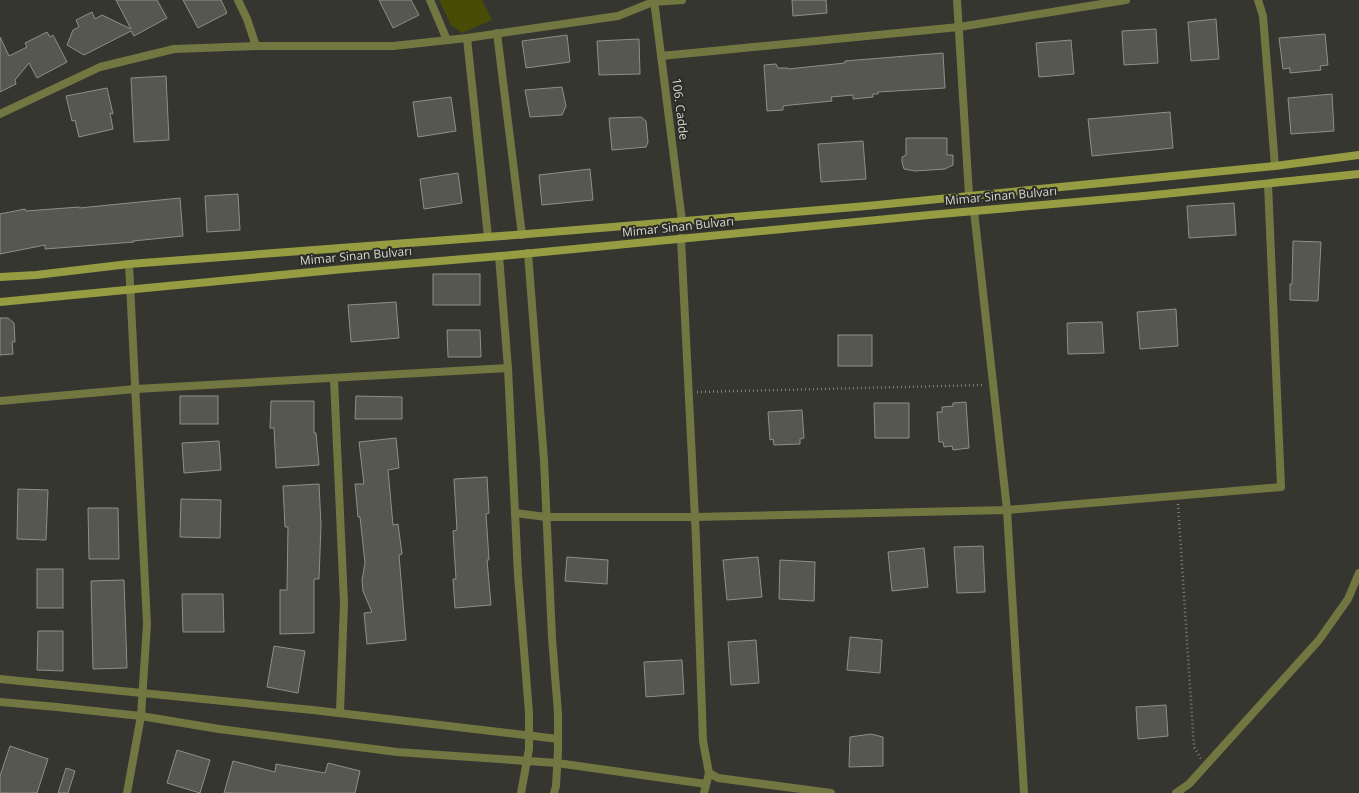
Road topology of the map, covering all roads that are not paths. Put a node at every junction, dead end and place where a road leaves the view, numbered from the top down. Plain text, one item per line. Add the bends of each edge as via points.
1 (238, 0) edge
2 (430, 0) edge
3 (682, 0) edge
4 (957, 0) edge
5 (1126, 0) edge
6 (1258, 0) edge
7 (654, 1) edge
8 (959, 27) junction
9 (497, 33) junction
10 (468, 38) junction
11 (447, 40) junction
12 (256, 46) junction
13 (660, 56) junction
14 (0, 114) edge
15 (1359, 155) edge
16 (1275, 166) junction
17 (1359, 174) edge
18 (1268, 184) junction
19 (969, 195) junction
20 (974, 211) junction
21 (682, 221) junction
22 (522, 235) junction
23 (488, 237) junction
24 (681, 238) junction
25 (528, 253) junction
26 (499, 256) junction
27 (129, 264) junction
28 (0, 277) edge
29 (131, 289) junction
30 (0, 302) edge
31 (508, 368) junction
32 (334, 378) junction
33 (136, 390) junction
34 (0, 401) edge
35 (1007, 510) junction
36 (515, 514) junction
37 (546, 516) junction
38 (695, 517) junction
39 (1359, 573) edge
40 (0, 679) edge
41 (142, 693) junction
42 (0, 702) edge
43 (340, 713) junction
44 (141, 716) junction
45 (529, 735) junction
46 (558, 739) junction
47 (527, 762) junction
48 (557, 763) junction
49 (709, 773) junction
50 (706, 784) junction
51 (127, 793) edge
52 (521, 793) edge
53 (554, 793) edge
54 (704, 793) edge
55 (831, 793) edge
56 (1024, 793) edge
57 (1176, 793) edge

1 - 12 street
2 - 11 street
3 - 7 street
4 - 8 street
5 - 8 street
6 - 16 street via 1263,16
7 - 9 street via 618,16
7 - 13 street, 106. Cadde
8 - 13 street
8 - 19 street
9 - 10 street
9 - 22 street
10 - 11 street
10 - 23 street
11 - 12 street via 393,46
12 - 14 street via 174,49 100,67
13 - 21 street, 106. Cadde
15 - 16 main road, Mimar Sinan Bulvarı
16 - 19 main road, Mimar Sinan Bulvarı
17 - 18 main road, Mimar Sinan Bulvarı
18 - 20 main road, Mimar Sinan Bulvarı
18 - 35 street via 1281,487
19 - 21 main road, Mimar Sinan Bulvarı
20 - 24 main road, Mimar Sinan Bulvarı
20 - 35 street
21 - 22 main road, Mimar Sinan Bulvarı
22 - 23 main road, Mimar Sinan Bulvarı
23 - 27 main road, Mimar Sinan Bulvarı
24 - 25 main road, Mimar Sinan Bulvarı
24 - 38 street
25 - 26 main road, Mimar Sinan Bulvarı
25 - 37 street
26 - 29 main road, Mimar Sinan Bulvarı
26 - 31 street
27 - 28 main road, Mimar Sinan Bulvarı
27 - 29 street
29 - 30 main road, Mimar Sinan Bulvarı
29 - 33 street
31 - 32 street
31 - 36 street
32 - 33 street
32 - 43 street via 344,602
33 - 34 street
33 - 41 street via 146,624
35 - 38 street
35 - 56 street
36 - 37 street
36 - 45 street
37 - 38 street
37 - 46 street
38 - 49 street via 703,741
39 - 57 street via 1348,599 1319,640 1189,784
40 - 41 street
41 - 43 street
41 - 44 street
42 - 44 street
43 - 45 street
44 - 47 street via 219,729 397,752
44 - 51 street
45 - 46 street
45 - 47 street
46 - 48 street
47 - 48 street
47 - 52 street
48 - 50 street
48 - 53 street
49 - 50 street
49 - 55 street via 718,778
50 - 54 street

